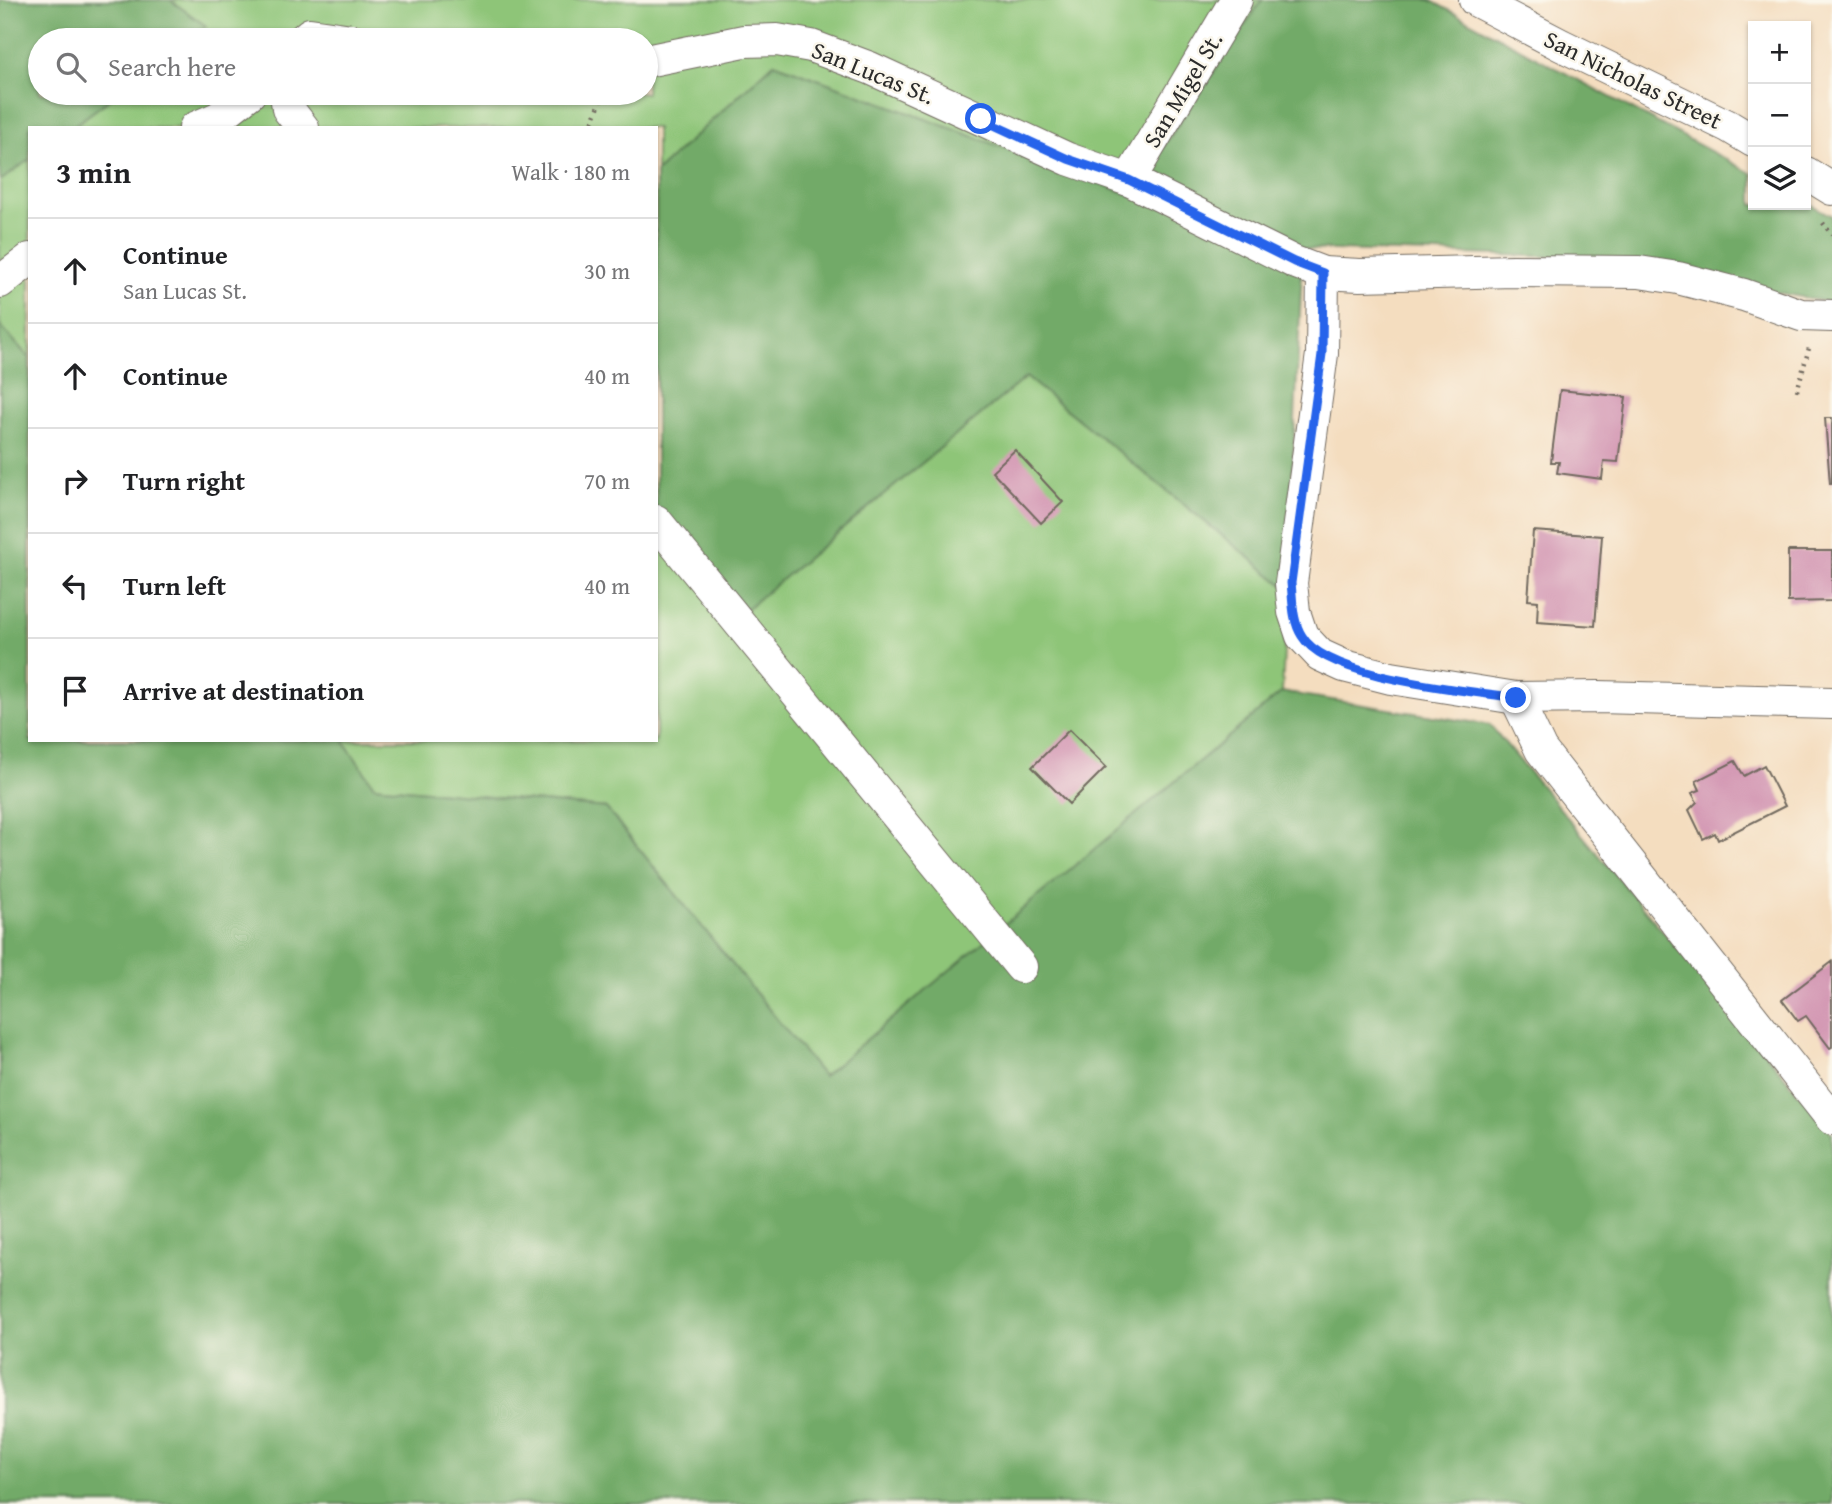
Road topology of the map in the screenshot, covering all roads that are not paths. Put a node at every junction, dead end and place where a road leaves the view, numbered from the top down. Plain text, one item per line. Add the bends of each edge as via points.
1 (1236, 0) edge
2 (1475, 0) edge
3 (658, 59) edge
4 (235, 105) edge
5 (288, 105) edge
6 (200, 126) edge
7 (301, 126) edge
8 (1748, 138) edge
9 (1811, 176) edge
10 (1129, 180) junction
11 (1832, 189) edge
12 (28, 261) edge
13 (1323, 273) junction
14 (0, 282) edge
15 (1825, 316) edge
16 (658, 523) edge
17 (1516, 698) junction
18 (1832, 703) edge
19 (1021, 967) dead end
20 (1832, 1119) edge

1 - 10 street, San Migel St.
2 - 8 street, San Nicholas Street
3 - 10 street, San Lucas St. via 744,41 811,46 870,68 1068,159
4 - 6 street
5 - 7 street
9 - 11 street
10 - 13 street, San Lucas St.
12 - 14 street
13 - 15 street, San Lucas St. via 1639,272 1678,278 1801,315
13 - 17 street via 1322,354 1291,583 1302,636 1320,655 1344,666
16 - 19 street
17 - 18 street
17 - 20 street via 1541,750

